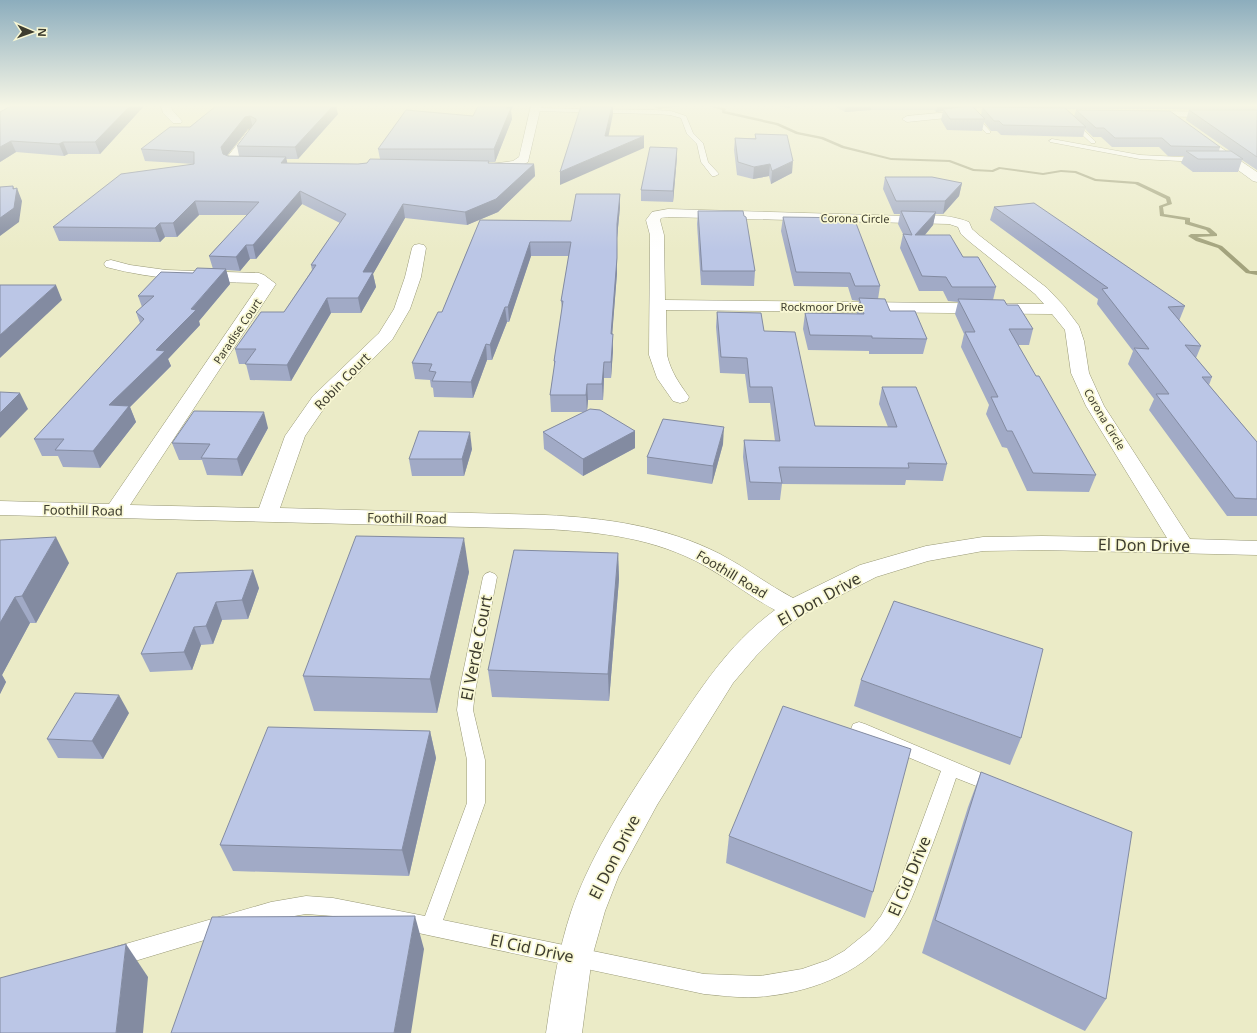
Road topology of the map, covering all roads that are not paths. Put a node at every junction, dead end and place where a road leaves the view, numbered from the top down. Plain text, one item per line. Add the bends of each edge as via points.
1 (235, 154) edge
2 (525, 154) edge
3 (703, 154) edge
4 (1124, 154) edge
5 (1224, 154) edge
6 (1232, 160) junction
7 (264, 165) edge
8 (471, 168) edge
9 (715, 174) dead end
10 (1257, 178) edge
11 (419, 248) dead end
12 (111, 264) dead end
13 (658, 305) junction
14 (1058, 308) junction
15 (680, 398) dead end
16 (0, 508) edge
17 (115, 511) junction
18 (266, 515) junction
19 (1183, 546) junction
20 (1257, 548) edge
21 (490, 577) dead end
22 (793, 609) junction
23 (859, 729) dead end
24 (952, 768) junction
25 (1009, 792) edge
26 (431, 926) junction
27 (575, 957) junction
28 (96, 963) edge
29 (564, 1033) edge

1 - 7 street via 231,160 232,163
2 - 8 street via 524,160 516,164
3 - 9 lane via 705,162
4 - 6 lane
5 - 6 street
6 - 10 street
11 - 18 street, Robin Court via 413,277 402,309 386,336 320,400 295,436
12 - 17 street, Paradise Court via 135,272 165,276 259,278 268,284
13 - 14 street, Rockmoor Drive
13 - 14 street, Corona Circle via 658,234 653,220 657,215 668,213 955,220 964,225 966,231 975,239 1041,291
13 - 15 street, Corona Circle via 658,355 661,370
14 - 19 street, Corona Circle via 1073,330 1080,373 1095,406
16 - 17 street, Foothill Road
17 - 18 street, Foothill Road
18 - 22 street, Foothill Road via 545,522 595,524 627,529 685,546 708,557
19 - 20 street, El Don Drive
19 - 22 street, El Don Drive via 1007,543 953,548 868,571
21 - 26 lane, El Verde Court via 465,710 476,760 476,803
22 - 27 street, El Don Drive via 772,625 724,676 646,796 605,869 588,911
23 - 24 lane
24 - 25 lane
24 - 27 lane, El Cid Drive via 904,894 888,924 870,944 850,960 820,974 794,981 768,986 738,986 704,984
26 - 27 lane, El Cid Drive
26 - 28 lane, El Cid Drive via 333,907 306,905 270,911
27 - 29 street, El Don Drive

